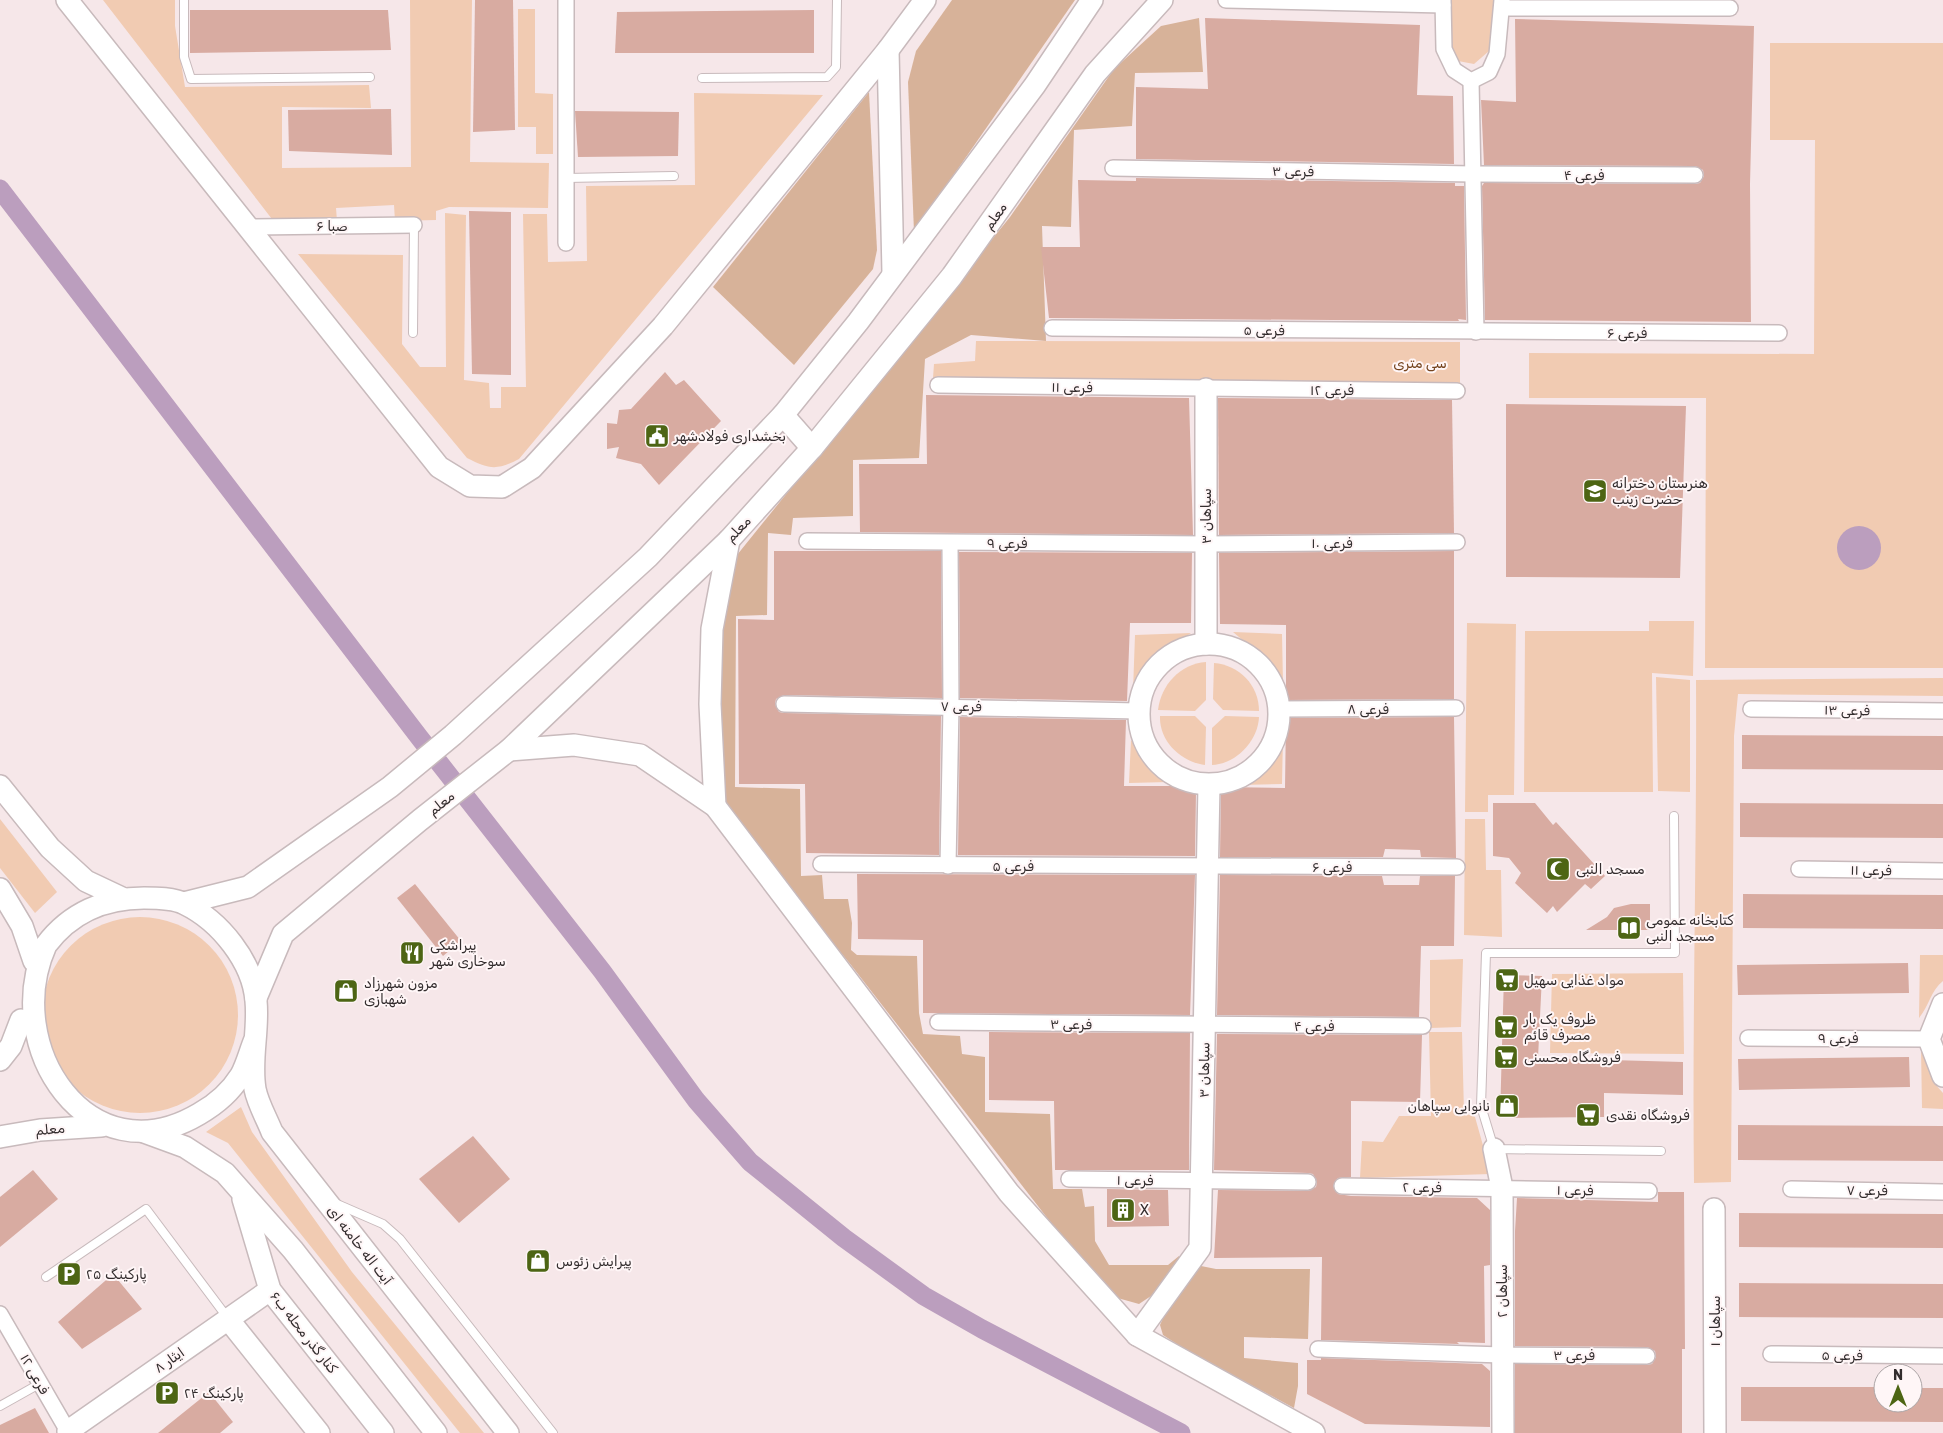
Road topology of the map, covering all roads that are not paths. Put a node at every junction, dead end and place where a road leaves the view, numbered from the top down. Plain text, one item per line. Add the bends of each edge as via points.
1 (67, 0) edge
2 (184, 0) edge
3 (566, 0) edge
4 (837, 0) edge
5 (925, 0) edge
6 (1092, 0) edge
7 (1162, 0) edge
8 (1226, 0) edge
9 (1443, 3) edge
10 (1502, 4) edge
11 (1730, 8) dead end
12 (888, 50) junction
13 (370, 77) dead end
14 (702, 78) dead end
15 (1471, 81) junction
16 (1113, 168) dead end
17 (1473, 174) junction
18 (1695, 175) dead end
19 (674, 176) dead end
20 (566, 178) junction
21 (414, 225) joint
22 (249, 227) junction
23 (566, 243) dead end
24 (893, 273) junction
25 (1052, 328) dead end
26 (1476, 332) junction
27 (413, 333) dead end
28 (1779, 333) dead end
29 (938, 385) dead end
30 (1206, 389) junction
31 (1458, 391) dead end
32 (782, 415) junction
33 (812, 448) junction
34 (729, 540) junction
35 (808, 540) dead end
36 (1457, 542) dead end
37 (950, 543) junction
38 (1206, 544) junction
39 (1206, 644) junction
40 (784, 704) dead end
41 (951, 706) junction
42 (1456, 708) dead end
43 (1279, 709) junction
44 (1750, 709) dead end
45 (1138, 711) junction
46 (1943, 712) edge
47 (510, 750) junction
48 (1209, 785) junction
49 (0, 786) edge
50 (714, 806) junction
51 (1674, 816) dead end
52 (821, 864) dead end
53 (948, 866) junction
54 (1206, 867) junction
55 (1457, 867) dead end
56 (1799, 869) dead end
57 (1943, 871) edge
58 (0, 889) edge
59 (122, 898) junction
60 (184, 903) junction
61 (34, 961) junction
62 (256, 998) junction
63 (1943, 1004) edge
64 (21, 1020) junction
65 (938, 1022) dead end
66 (1204, 1025) junction
67 (1423, 1026) dead end
68 (1748, 1038) dead end
69 (1929, 1039) junction
70 (254, 1040) junction
71 (0, 1060) edge
72 (1943, 1076) edge
73 (101, 1126) junction
74 (144, 1132) junction
75 (0, 1137) edge
76 (1494, 1150) junction
77 (1661, 1151) dead end
78 (1069, 1179) dead end
79 (1202, 1181) junction
80 (1308, 1182) dead end
81 (1342, 1186) dead end
82 (1502, 1188) junction
83 (1791, 1189) dead end
84 (240, 1190) junction
85 (1649, 1191) dead end
86 (1943, 1192) edge
87 (321, 1197) junction
88 (1714, 1209) dead end
89 (46, 1277) dead end
90 (270, 1290) junction
91 (0, 1314) edge
92 (228, 1319) junction
93 (1137, 1335) junction
94 (1318, 1349) dead end
95 (1771, 1354) dead end
96 (1502, 1355) junction
97 (1647, 1356) dead end
98 (1943, 1356) edge
99 (41, 1384) junction
100 (0, 1406) edge
101 (69, 1432) edge
102 (319, 1433) edge
103 (383, 1433) edge
104 (436, 1433) edge
105 (508, 1433) edge
106 (553, 1433) edge
107 (1314, 1433) edge
108 (1503, 1433) edge
109 (1716, 1433) edge

1 - 22 main road
2 - 13 lane via 184,57 192,79
3 - 20 street
4 - 14 lane via 836,67 827,77
5 - 12 main road
6 - 24 main road via 1035,85
7 - 33 main road, معلم via 1095,74 952,276
8 - 9 street
9 - 15 street via 1444,49 1454,70
10 - 11 street
10 - 15 street via 1498,54 1489,72
12 - 22 main road via 663,326 532,468 502,487 470,486 439,467
12 - 24 main road
15 - 17 street
16 - 17 street, فرعی ۳
17 - 18 street, فرعی ۴
17 - 26 street
19 - 20 lane
20 - 23 street
21 - 22 street, صبا ۶
21 - 27 lane
24 - 32 main road via 858,322
25 - 26 street, فرعی ۵
26 - 28 street, فرعی ۶
29 - 30 street, فرعی ۱۱
30 - 31 street, فرعی ۱۲
30 - 38 main road, سپاهان ۳
32 - 33 main road
32 - 60 main road via 648,557 453,735 390,787 248,887
33 - 34 main road, معلم
34 - 47 main road, معلم
34 - 50 main road via 712,629 710,704
35 - 37 street, فرعی ۹
36 - 38 street, فرعی ۱۰
37 - 38 street, فرعی ۹
37 - 41 street
38 - 39 main road, سپاهان ۳
39 - 43 main road via 1228,646 1248,655 1264,670 1274,688
39 - 45 main road via 1186,647 1167,657 1152,672 1142,690
40 - 41 street, فرعی ۷
41 - 45 street, فرعی ۷
41 - 53 street
42 - 43 street, فرعی ۸
43 - 48 main road via 1277,732 1268,753 1252,770 1232,781
44 - 46 street, فرعی ۱۳
45 - 48 main road via 1140,734 1150,754 1166,771 1186,781
47 - 50 main road via 574,745 640,755
47 - 62 main road, معلم via 283,934
48 - 54 main road, سپاهان ۳
49 - 59 main road via 50,848 86,881
50 - 93 main road via 1009,1193
51 - 76 lane via 1675,953 1486,953 1481,1106
52 - 53 street, فرعی ۵
53 - 54 street, فرعی ۵
54 - 55 street, فرعی ۶
54 - 66 main road, سپاهان ۳
56 - 57 street, فرعی ۱۱
58 - 61 main road via 22,926
59 - 60 main road via 158,898
59 - 61 main road via 86,909 56,931
60 - 62 main road via 223,931 245,962
61 - 64 main road via 24,989
62 - 70 main road
63 - 69 main road
64 - 71 main road
64 - 73 main road via 28,1054 45,1085 70,1110
65 - 66 street, فرعی ۳
66 - 67 street, فرعی ۴
66 - 79 main road, سپاهان ۳
68 - 69 street, فرعی ۹
69 - 72 main road
70 - 74 main road via 240,1075 215,1104 182,1124
70 - 87 main road, آیت اله خامنه ای via 255,1090 272,1132
73 - 74 main road
73 - 75 main road, معلم via 40,1130
74 - 84 main road via 185,1147 225,1173
76 - 77 lane
76 - 82 main road, سپاهان ۲
78 - 79 street, فرعی ۱
79 - 80 street
79 - 93 main road, سپاهان ۳ via 1200,1248
81 - 82 street, فرعی ۲
82 - 85 street, فرعی ۱
82 - 96 main road, سپاهان ۲
83 - 86 street, فرعی ۷
84 - 90 main road, کنار گذر محله ب۶
84 - 104 main road via 293,1250
87 - 105 main road, آیت اله خامنه ای
87 - 106 lane via 383,1224 400,1239
88 - 109 main road, سپاهان ۱
89 - 92 lane via 146,1209
90 - 92 main road, ایثار ۸
90 - 103 main road, کنار گذر محله ب۶
91 - 99 street, فرعی ۱۲
92 - 101 main road, ایثار ۸
92 - 102 main road
93 - 107 main road
94 - 96 street
95 - 98 street, فرعی ۵
96 - 97 street, فرعی ۳
96 - 108 main road, سپاهان ۲
99 - 100 lane
99 - 101 street, فرعی ۱۲

